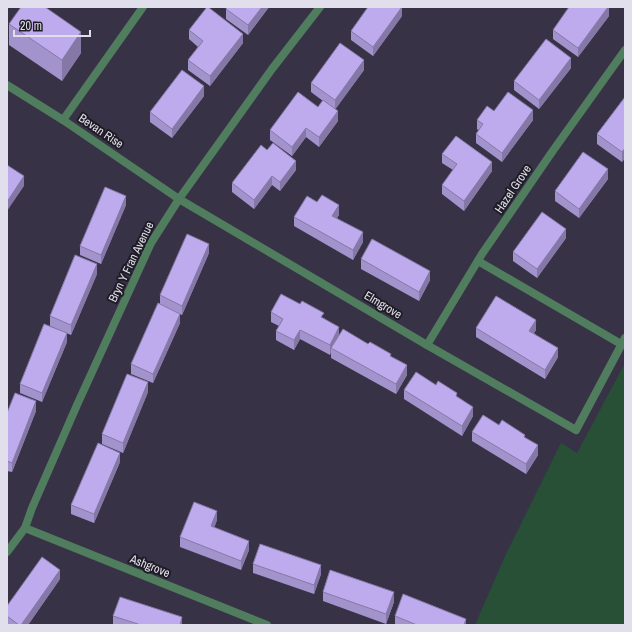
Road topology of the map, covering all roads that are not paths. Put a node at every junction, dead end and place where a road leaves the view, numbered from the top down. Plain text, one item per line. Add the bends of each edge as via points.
1 (143, 7) edge
2 (320, 7) edge
3 (625, 50) edge
4 (7, 86) edge
5 (63, 120) junction
6 (180, 198) junction
7 (478, 261) junction
8 (623, 341) edge
9 (427, 345) junction
10 (25, 528) junction
11 (7, 552) edge
12 (267, 625) edge

1 - 5 street
2 - 6 street, Bryn Y Fran Avenue via 272,69
3 - 7 street, Hazel Grove
4 - 5 street, Bevan Rise
5 - 6 street, Bevan Rise
6 - 9 street, Elmgrove
6 - 10 street, Bryn Y Fran Avenue via 151,243 74,412
7 - 8 street
7 - 9 street, Hazel Grove
8 - 9 street, Elmgrove via 576,430
10 - 11 street, Bryn Y Fran Avenue
10 - 12 street, Ashgrove

